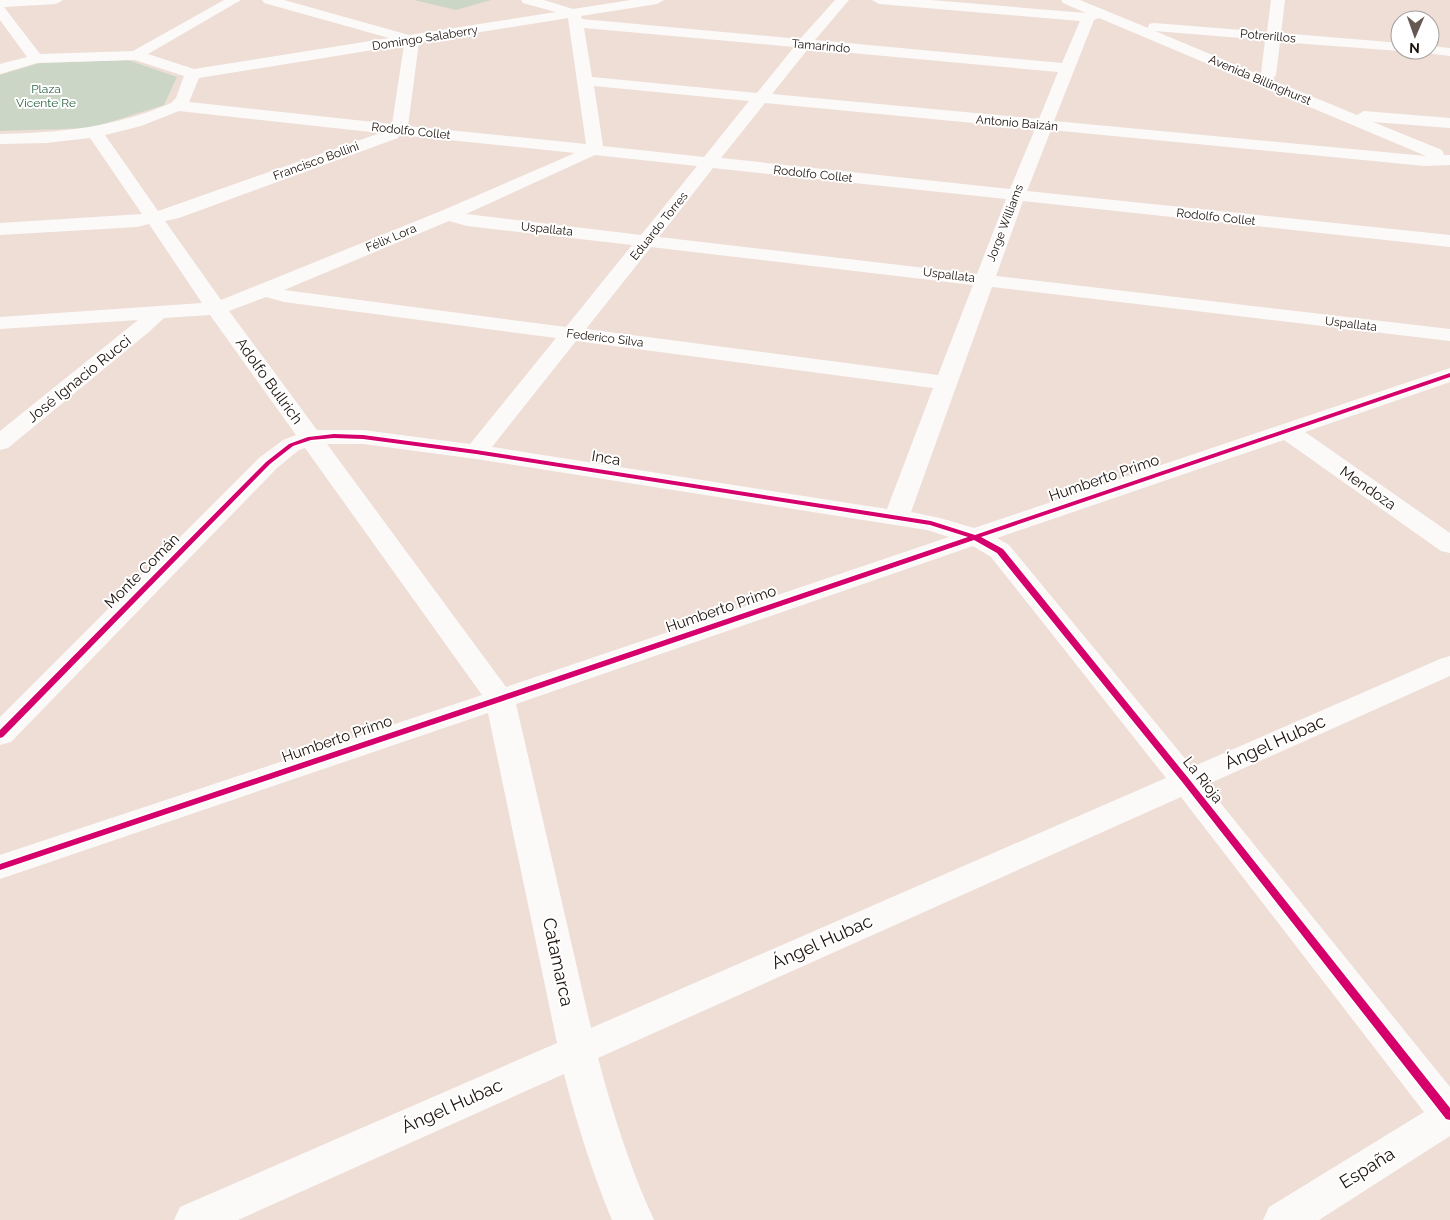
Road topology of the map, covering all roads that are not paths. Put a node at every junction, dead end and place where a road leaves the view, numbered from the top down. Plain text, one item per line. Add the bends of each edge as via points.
1 (56, 0) edge
2 (234, 0) edge
3 (269, 0) edge
4 (528, 0) edge
5 (658, 0) edge
6 (842, 0) edge
7 (879, 0) edge
8 (1068, 0) edge
9 (1278, 0) edge
10 (0, 3) edge
11 (0, 10) edge
12 (566, 11) edge
13 (1095, 16) junction
14 (1135, 27) junction
15 (1273, 36) junction
16 (409, 40) junction
17 (804, 44) junction
18 (1390, 46) edge
19 (136, 55) junction
20 (36, 59) junction
21 (1067, 68) junction
22 (0, 69) edge
23 (193, 74) junction
24 (585, 81) junction
25 (1262, 81) junction
26 (761, 99) junction
27 (177, 106) junction
28 (1346, 116) junction
29 (1450, 123) edge
30 (1044, 126) junction
31 (397, 130) junction
32 (95, 133) junction
33 (0, 138) edge
34 (592, 150) junction
35 (1450, 160) edge
36 (709, 163) junction
37 (1016, 196) junction
38 (448, 215) junction
39 (154, 218) junction
40 (0, 229) edge
41 (648, 240) junction
42 (1450, 241) edge
43 (984, 279) junction
44 (266, 290) junction
45 (216, 308) junction
46 (157, 313) junction
47 (0, 323) edge
48 (572, 334) junction
49 (1450, 336) edge
50 (1450, 375) edge
51 (945, 383) junction
52 (1287, 431) junction
53 (310, 438) junction
54 (0, 444) edge
55 (476, 452) junction
56 (897, 516) junction
57 (975, 537) junction
58 (1450, 545) edge
59 (1450, 665) edge
60 (500, 699) junction
61 (0, 735) edge
62 (1186, 781) junction
63 (0, 867) edge
64 (577, 1050) junction
65 (1450, 1116) edge
66 (195, 1220) edge
67 (633, 1220) edge
68 (1284, 1220) edge

1 - 10 street
2 - 19 street
3 - 16 street
4 - 12 street
5 - 12 street, Domingo Salaberry
6 - 17 street, Eduardo Torres
7 - 13 street
8 - 13 street, Avenida Billinghurst
9 - 15 street
11 - 20 street
12 - 16 street, Domingo Salaberry
12 - 17 street, Tamarindo
12 - 24 street
13 - 14 street, Avenida Billinghurst
13 - 21 street, Jorge Williams
14 - 15 street, Potrerillos
14 - 25 street, Avenida Billinghurst
15 - 18 street, Potrerillos
15 - 25 street via 1268,75
16 - 23 street, Domingo Salaberry
16 - 31 street via 413,46
17 - 21 street, Tamarindo
17 - 26 street, Eduardo Torres
19 - 20 street
19 - 23 street
20 - 22 street
21 - 30 street, Jorge Williams
23 - 27 street
24 - 26 street, Antonio Baizán
24 - 34 street via 595,145
25 - 28 street, Avenida Billinghurst
26 - 30 street, Antonio Baizán
26 - 36 street, Eduardo Torres
27 - 31 street, Rodolfo Collet
27 - 32 street
28 - 29 street
28 - 35 street, Avenida Billinghurst
30 - 35 street, Antonio Baizán via 1425,161
30 - 37 street, Jorge Williams
31 - 34 street, Rodolfo Collet
31 - 39 street, Francisco Bollini
32 - 33 street
32 - 39 street, Adolfo Bullrich
34 - 36 street, Rodolfo Collet
34 - 38 street, Félix Lora
36 - 37 street, Rodolfo Collet
36 - 41 street, Eduardo Torres
37 - 42 street, Rodolfo Collet
37 - 43 street, Jorge Williams
38 - 41 street, Uspallata via 467,220
38 - 44 street, Félix Lora
39 - 40 street, Francisco Bollini
39 - 45 street, Adolfo Bullrich
41 - 43 street, Uspallata
41 - 48 street, Eduardo Torres
43 - 49 street, Uspallata
43 - 51 street, Jorge Williams
44 - 45 street, Félix Lora
44 - 48 street, Federico Silva via 284,296
45 - 46 street, Félix Lora
45 - 53 street, Adolfo Bullrich
46 - 47 street, Félix Lora
46 - 54 street, José Ignacio Rucci
48 - 51 street, Federico Silva
48 - 55 street, Eduardo Torres
50 - 52 street, Humberto Primo
51 - 56 street, Jorge Williams
52 - 57 street, Humberto Primo
52 - 58 street, Mendoza
53 - 55 street, Inca via 363,437
53 - 60 street, Adolfo Bullrich
53 - 61 street, Monte Comán via 291,445 268,463
55 - 56 street, Inca
56 - 57 street, La Rioja
57 - 60 street, Humberto Primo
57 - 62 street, La Rioja via 1000,551
59 - 62 street, Ángel Hubac
60 - 63 street, Humberto Primo
60 - 64 street, Catamarca
62 - 64 street, Ángel Hubac
62 - 65 street, La Rioja
64 - 66 street, Ángel Hubac
64 - 67 street, Catamarca via 596,1123
65 - 68 street, España

